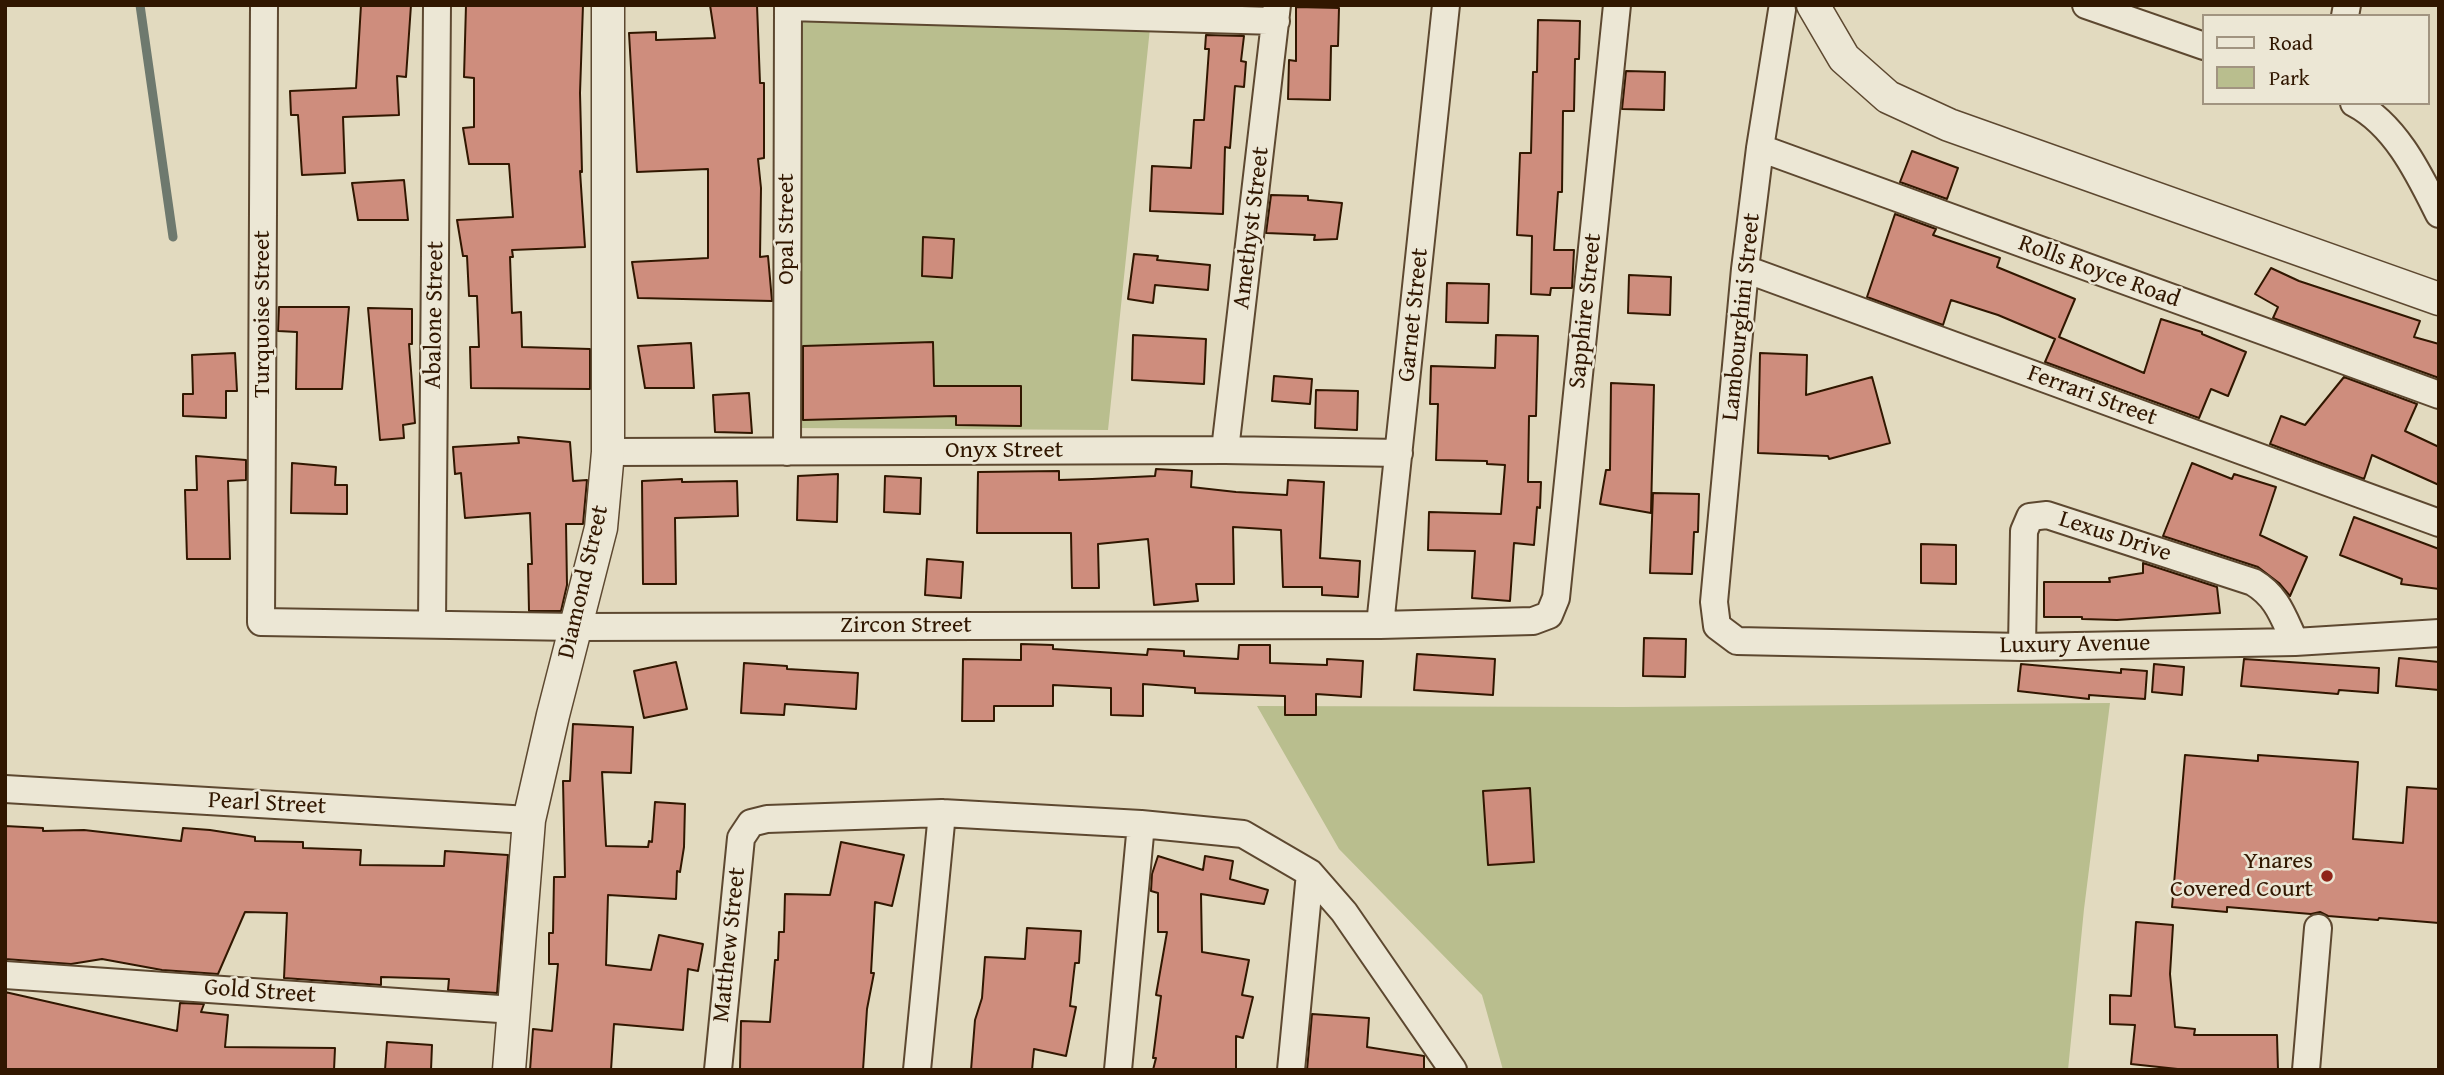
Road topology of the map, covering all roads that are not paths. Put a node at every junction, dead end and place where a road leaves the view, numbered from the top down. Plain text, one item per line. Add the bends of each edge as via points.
1 (264, 5) edge
2 (437, 5) edge
3 (608, 5) edge
4 (1446, 5) edge
5 (1617, 5) edge
6 (1813, 5) edge
7 (2086, 5) edge
8 (788, 6) edge
9 (1782, 10) dead end
10 (1277, 13) edge
11 (2202, 45) edge
12 (2358, 105) edge
13 (1760, 148) junction
14 (2439, 214) edge
15 (1745, 269) junction
16 (2439, 299) edge
17 (2439, 395) edge
18 (1225, 450) junction
19 (608, 452) junction
20 (787, 452) junction
21 (1399, 453) junction
22 (2439, 523) edge
23 (1549, 615) joint
24 (261, 622) joint
25 (432, 624) junction
26 (1380, 625) junction
27 (1717, 626) joint
28 (576, 627) junction
29 (2439, 633) edge
30 (2295, 642) junction
31 (2022, 647) junction
32 (5, 789) edge
33 (942, 813) junction
34 (529, 820) junction
35 (1141, 824) junction
36 (1310, 873) junction
37 (2318, 928) dead end
38 (5, 975) edge
39 (514, 1010) junction
40 (509, 1070) edge
41 (718, 1070) edge
42 (917, 1070) edge
43 (1118, 1070) edge
44 (1291, 1070) edge
45 (1452, 1070) edge
46 (2306, 1070) edge

1 - 24 street, Turquoise Street
2 - 25 street, Abalone Street
3 - 19 street, Diamond Street
4 - 21 street, Garnet Street
5 - 23 street, Sapphire Street via 1556,598
6 - 16 street via 1844,58 1888,97 1949,125
7 - 11 street
8 - 10 street
8 - 20 street, Opal Street
9 - 13 street, Lambourghini Street
10 - 18 street, Amethyst Street
12 - 14 street via 2397,139
13 - 15 street, Lambourghini Street
13 - 17 street, Rolls Royce Road
15 - 22 street, Ferrari Street
15 - 27 street, Lambourghini Street via 1714,602
18 - 20 street, Onyx Street
18 - 21 street, Onyx Street
19 - 20 street, Onyx Street
19 - 28 street, Diamond Street via 601,528
21 - 26 street, Garnet Street
23 - 26 street, Zircon Street via 1533,621
24 - 25 street, Zircon Street
25 - 28 street, Zircon Street
26 - 28 street, Zircon Street
27 - 31 street, Luxury Avenue via 1737,641
28 - 34 street, Diamond Street
29 - 30 street, Luxury Avenue
30 - 31 street, Luxury Avenue
30 - 31 street, Lexus Drive via 2276,601 2253,582 2047,515 2030,517 2024,531
32 - 34 street, Pearl Street
33 - 35 street
33 - 41 street, Matthew Street via 767,818 751,823 741,838
33 - 42 street
34 - 39 street, Diamond Street
35 - 36 street via 1243,834
35 - 43 street
36 - 44 street
36 - 45 street via 1343,912
37 - 46 street
38 - 39 street, Gold Street
39 - 40 street, Diamond Street

